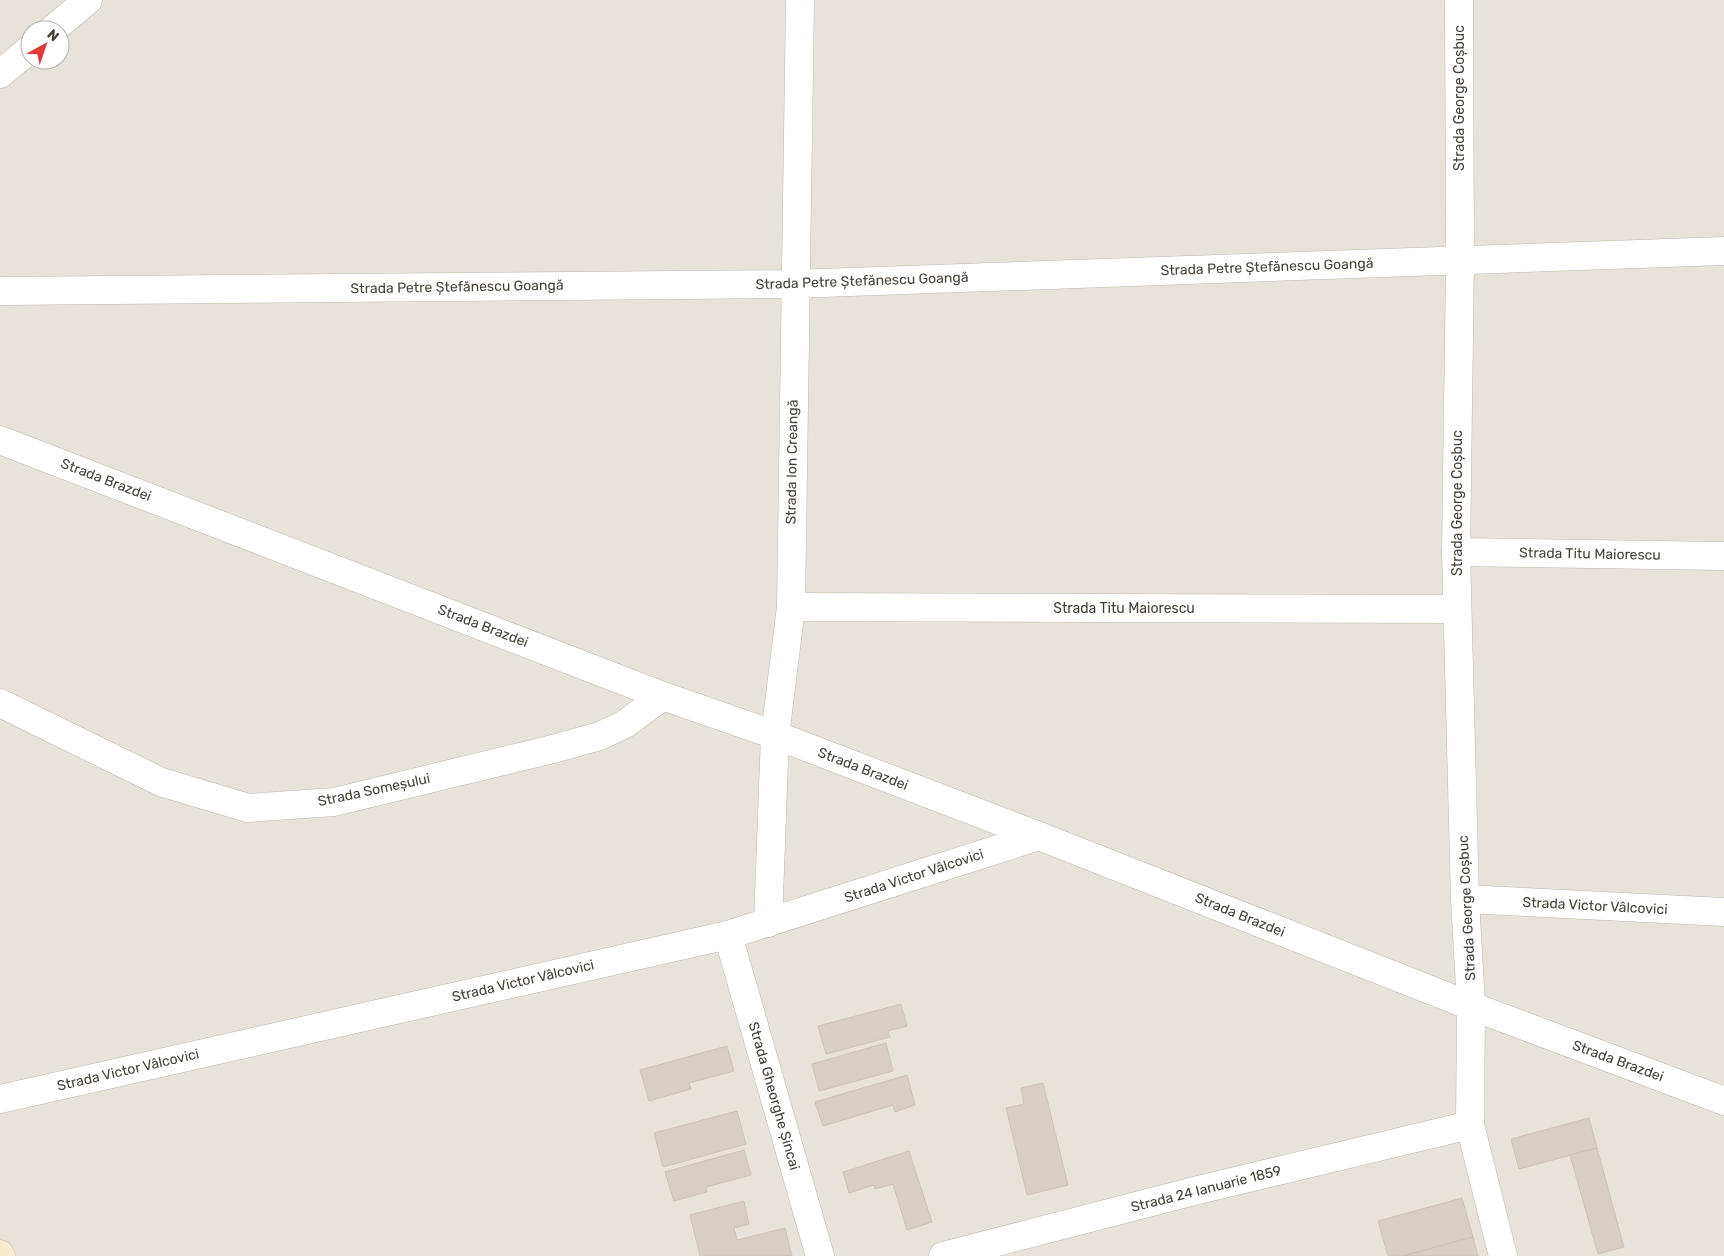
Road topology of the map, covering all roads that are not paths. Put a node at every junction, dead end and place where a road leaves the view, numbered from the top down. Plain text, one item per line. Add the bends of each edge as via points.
1 (88, 0) edge
2 (800, 0) edge
3 (1459, 0) edge
4 (64, 20) edge
5 (20, 57) edge
6 (0, 74) edge
7 (1724, 251) edge
8 (1460, 261) junction
9 (794, 284) junction
10 (0, 291) edge
11 (0, 440) edge
12 (1456, 552) junction
13 (1724, 556) edge
14 (791, 607) junction
15 (1457, 609) junction
16 (663, 696) junction
17 (0, 703) edge
18 (776, 735) junction
19 (1039, 836) junction
20 (1465, 900) junction
21 (1724, 912) edge
22 (768, 922) junction
23 (728, 935) junction
24 (1471, 1006) junction
25 (0, 1098) edge
26 (1724, 1101) edge
27 (1470, 1125) junction
28 (820, 1256) edge
29 (943, 1256) edge
30 (1503, 1256) edge

1 - 4 street
2 - 9 street, Strada Ion Creangă
3 - 8 street, Strada George Coșbuc
5 - 6 street
7 - 8 street, Strada Petre Ștefănescu Goangă
8 - 9 street, Strada Petre Ștefănescu Goangă
8 - 12 street, Strada George Coșbuc
9 - 10 street, Strada Petre Ștefănescu Goangă
9 - 14 street, Strada Ion Creangă
11 - 16 street, Strada Brazdei
12 - 13 street, Strada Titu Maiorescu
12 - 15 street, Strada George Coșbuc
14 - 15 street, Strada Titu Maiorescu
14 - 18 street, Strada Ion Creangă
15 - 20 street, Strada George Coșbuc
16 - 17 street, Strada Someșului via 625,724 600,736 549,750 334,802 248,808 161,782
16 - 18 street, Strada Brazdei
18 - 19 street, Strada Brazdei
18 - 22 street, Strada Ion Creangă
19 - 22 street, Strada Victor Vâlcovici
19 - 24 street, Strada Brazdei
20 - 21 street, Strada Victor Vâlcovici
20 - 24 street, Strada George Coșbuc
22 - 23 street, Strada Victor Vâlcovici
23 - 25 street, Strada Victor Vâlcovici
23 - 28 street, Strada Gheorghe Șincai
24 - 26 street, Strada Brazdei
24 - 27 street, Strada George Coșbuc
27 - 29 street, Strada 24 Ianuarie 1859 via 1198,1190
27 - 30 street, Strada George Coșbuc

